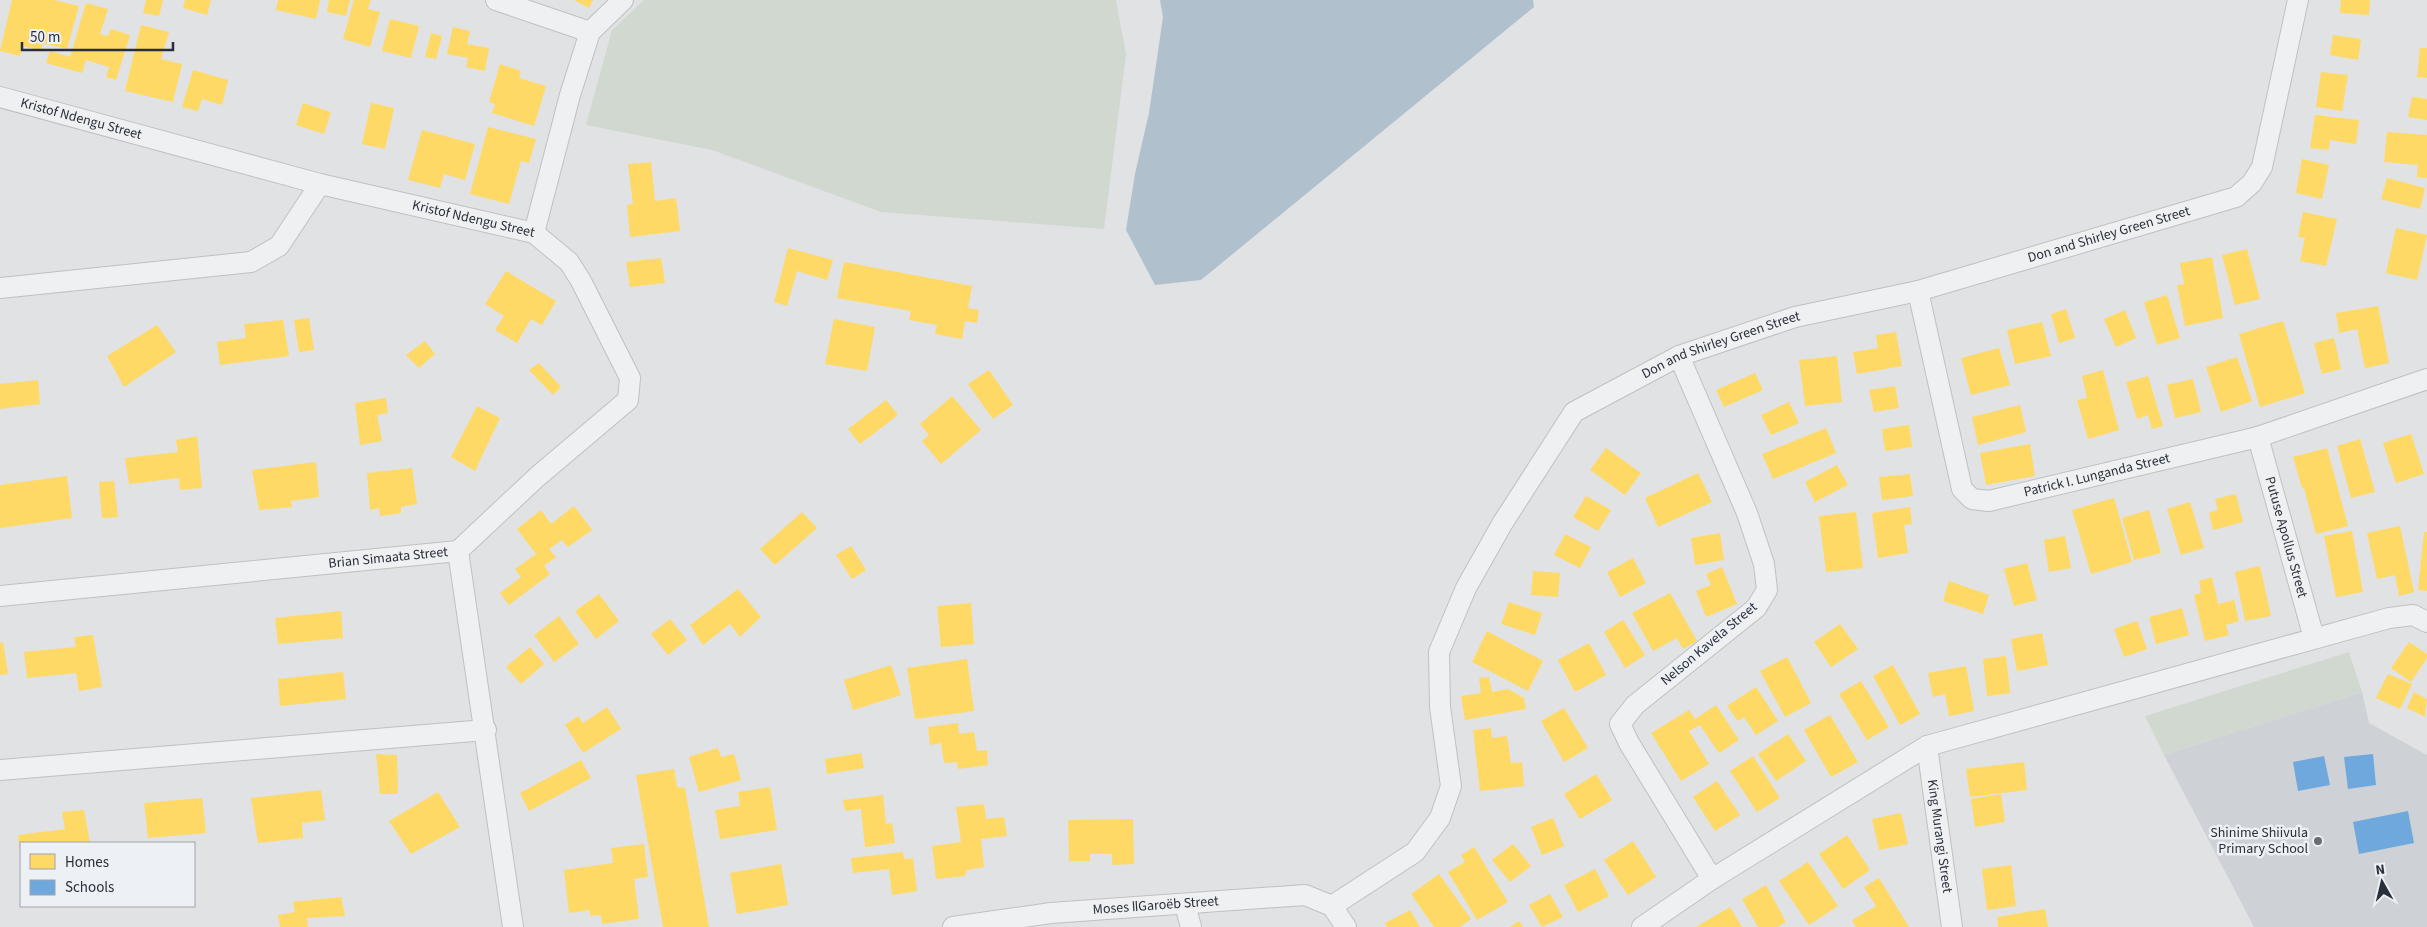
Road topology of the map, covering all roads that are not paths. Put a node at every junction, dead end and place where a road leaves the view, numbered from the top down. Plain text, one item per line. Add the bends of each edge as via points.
1 (496, 0) edge
2 (623, 0) edge
3 (2298, 0) edge
4 (590, 32) junction
5 (0, 97) edge
6 (320, 184) junction
7 (534, 234) junction
8 (0, 288) edge
9 (1918, 291) junction
10 (1679, 356) junction
11 (2427, 379) edge
12 (2258, 437) junction
13 (458, 551) junction
14 (0, 596) edge
15 (2427, 622) edge
16 (2314, 638) junction
17 (486, 730) junction
18 (1926, 746) junction
19 (0, 770) edge
20 (1712, 880) junction
21 (1185, 905) junction
22 (1332, 906) junction
23 (514, 927) edge
24 (953, 927) edge
25 (1191, 927) edge
26 (1346, 927) edge
27 (1642, 927) edge
28 (1952, 927) edge

1 - 4 street
2 - 4 street
3 - 9 street, Don and Shirley Green Street via 2262,167 2252,183 2236,197
4 - 7 street
5 - 6 street, Kristof Ndengu Street
6 - 7 street, Kristof Ndengu Street
6 - 8 street via 279,246 251,262
7 - 13 street, Kristof Ndengu Street via 569,262 580,281 630,378 628,400 536,477
9 - 10 street, Don and Shirley Green Street via 1795,317
9 - 12 street, Patrick I. Lunganda Street via 1962,489 1972,499 1989,501
10 - 20 street, Nelson Kavela Street via 1747,513 1764,564 1767,590 1756,608 1635,705 1620,724
10 - 22 street, Don and Shirley Green Street via 1574,412 1538,466 1466,588 1439,652 1440,707 1451,786 1440,818 1416,852
11 - 12 street, Patrick I. Lunganda Street
12 - 16 street, Putuse Apollus Street
13 - 14 street, Brian Simaata Street
13 - 17 street, Brian Simaata Street
15 - 16 street via 2413,614
16 - 18 street
17 - 19 street
17 - 23 street, Brian Simaata Street
18 - 20 street
18 - 28 street, King Murangi Street
20 - 27 street
21 - 22 street, Moses ǁGaroëb Street via 1305,895
21 - 24 street, Moses ǁGaroëb Street via 1051,913
21 - 25 street
22 - 26 street

